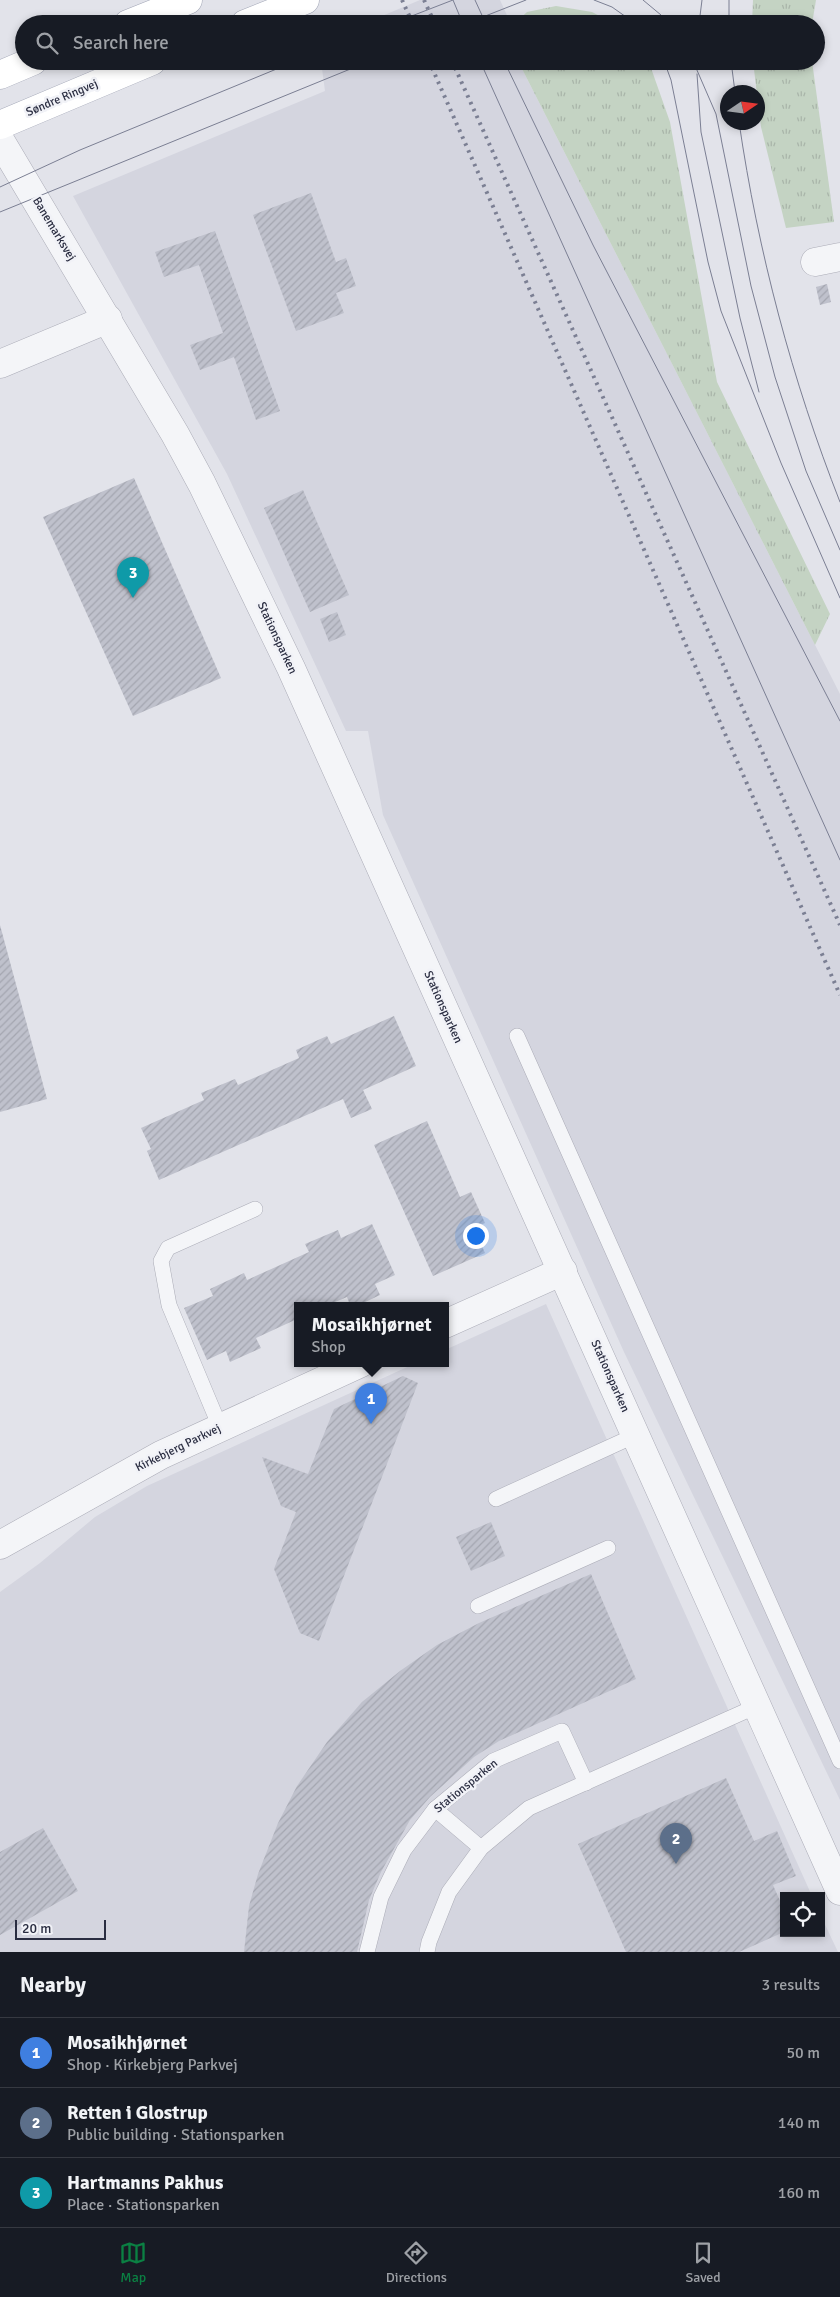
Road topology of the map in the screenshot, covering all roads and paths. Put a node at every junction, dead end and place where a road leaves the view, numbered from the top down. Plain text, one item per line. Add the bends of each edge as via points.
1 (188, 0) edge
2 (305, 0) edge
3 (150, 15) edge
4 (268, 15) edge
5 (15, 69) edge
6 (130, 70) edge
7 (0, 75) edge
8 (0, 125) edge
9 (0, 140) edge
10 (108, 319) junction
11 (0, 364) edge
12 (517, 1036) dead end
13 (255, 1209) dead end
14 (563, 1271) junction
15 (449, 1322) edge
16 (352, 1367) edge
17 (220, 1427) junction
18 (636, 1435) junction
19 (496, 1499) dead end
20 (0, 1545) edge
21 (608, 1548) dead end
22 (478, 1606) dead end
23 (757, 1706) junction
24 (840, 1761) edge
25 (586, 1783) junction
26 (435, 1809) junction
27 (481, 1848) junction
28 (840, 1891) edge
29 (367, 1952) edge
30 (427, 1952) edge

1 - 3 main road
2 - 4 main road
5 - 7 main road
6 - 8 main road, Søndre Ringvej
9 - 10 street, Banemarksvej
10 - 11 street
10 - 14 street, Stationsparken via 175,434 255,591
12 - 24 lane
13 - 17 lane via 168,1248 161,1261 169,1305
14 - 15 street
14 - 18 street, Stationsparken
16 - 17 street, Kirkebjerg Parkvej
17 - 20 street, Kirkebjerg Parkvej via 161,1455
18 - 19 lane
18 - 23 street, Stationsparken
21 - 22 lane
23 - 25 lane
23 - 28 street, Stationsparken
25 - 26 lane, Stationsparken via 562,1731 493,1761
25 - 27 lane via 529,1808
26 - 27 lane
26 - 29 lane, Stationsparken via 404,1850 381,1897
27 - 30 lane via 449,1892

